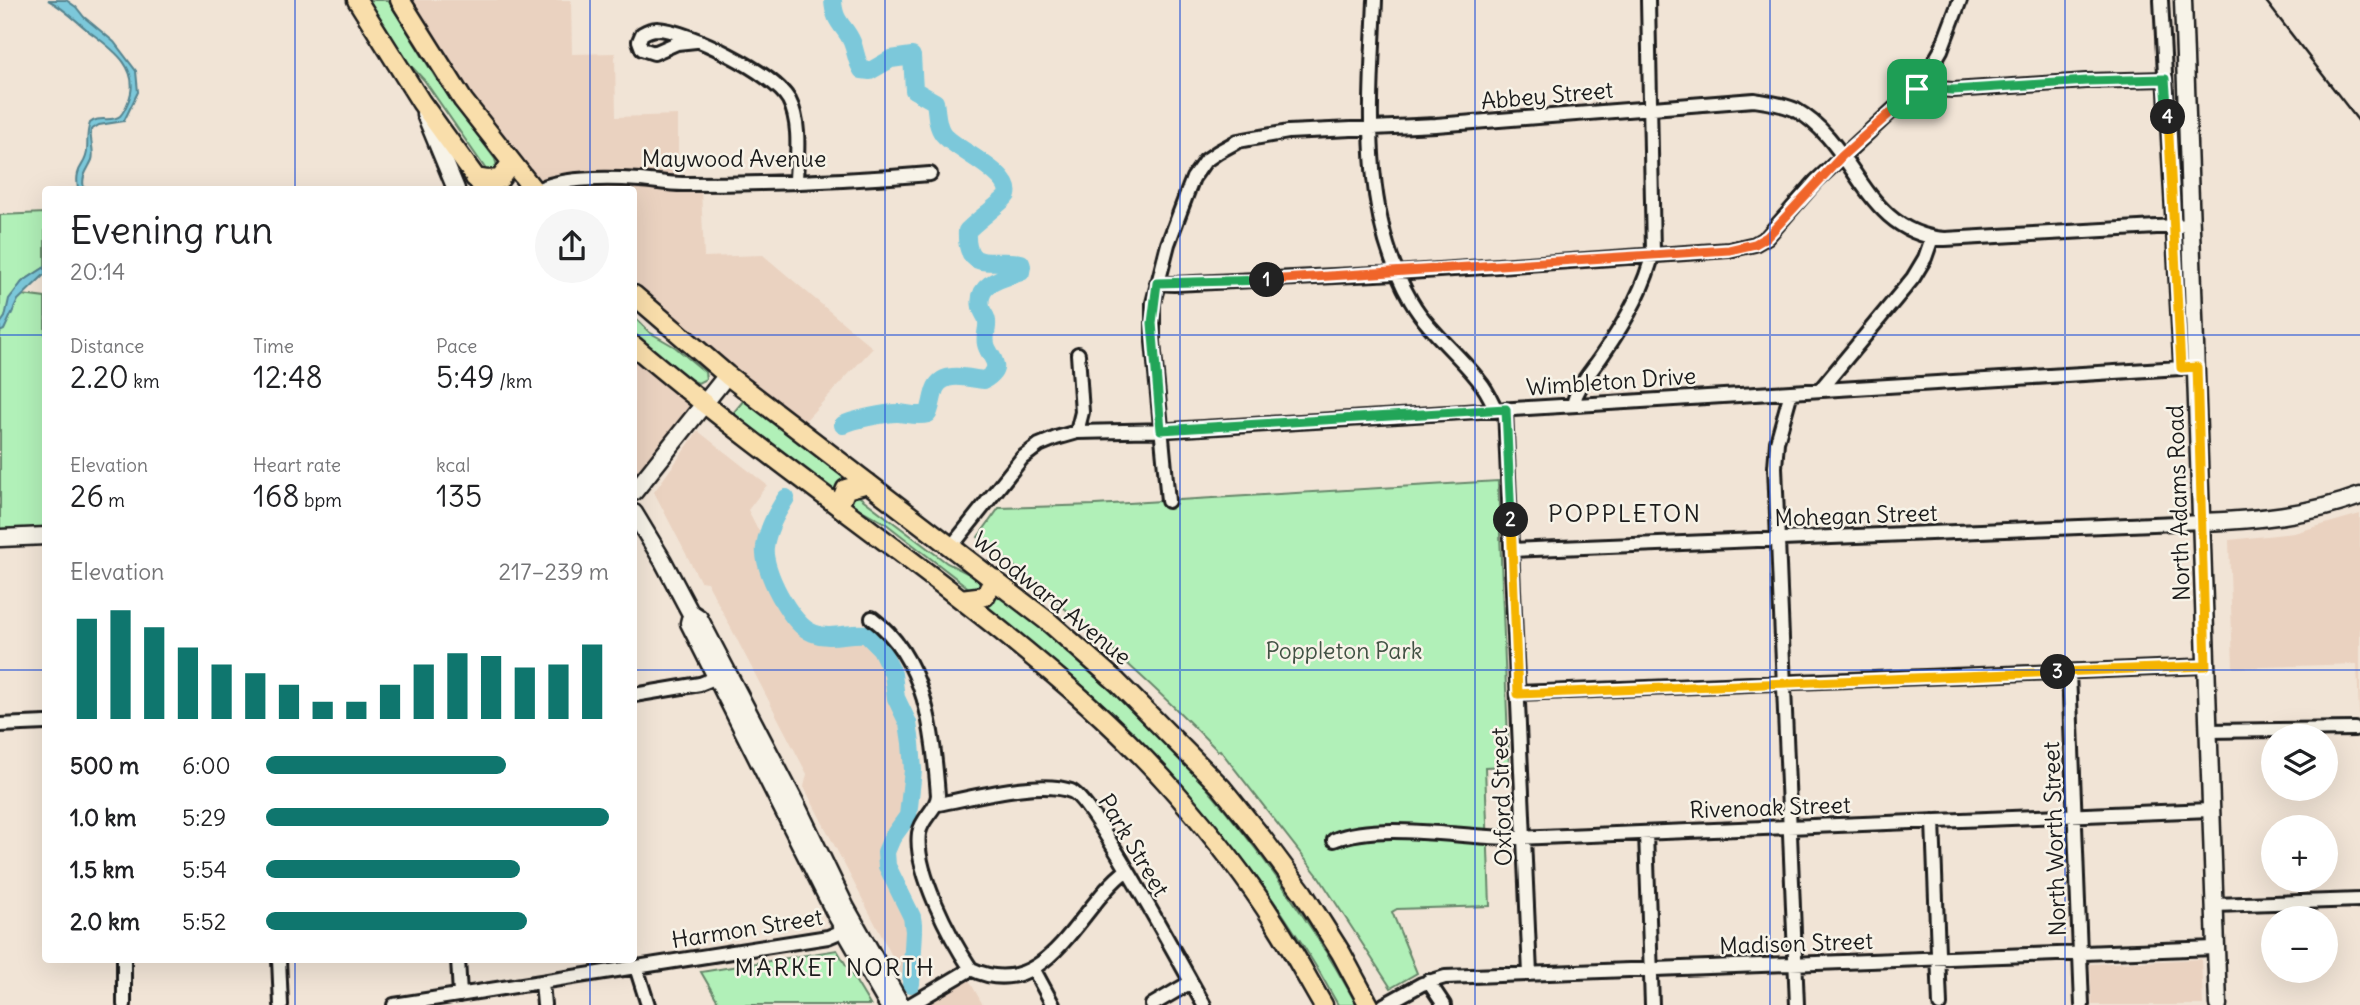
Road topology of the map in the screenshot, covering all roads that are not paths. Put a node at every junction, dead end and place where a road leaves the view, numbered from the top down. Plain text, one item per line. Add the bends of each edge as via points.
1 (356, 0) edge
2 (400, 0) edge
3 (1375, 0) edge
4 (1648, 0) edge
5 (1960, 0) edge
6 (2161, 0) edge
7 (2183, 0) edge
8 (696, 41) dead end
9 (2165, 79) junction
10 (1922, 83) junction
11 (421, 102) junction
12 (1650, 108) junction
13 (1372, 128) junction
14 (1842, 156) junction
15 (511, 163) junction
16 (930, 174) dead end
17 (796, 180) junction
18 (480, 184) edge
19 (455, 186) edge
20 (530, 186) edge
21 (548, 186) edge
22 (2173, 225) junction
23 (2192, 225) junction
24 (1932, 238) junction
25 (1652, 256) junction
26 (1395, 273) junction
27 (1157, 283) junction
28 (637, 298) edge
29 (637, 348) edge
30 (1077, 354) dead end
31 (2189, 368) junction
32 (727, 375) junction
33 (1820, 390) junction
34 (1791, 392) junction
35 (704, 404) junction
36 (1573, 405) junction
37 (1501, 409) junction
38 (1161, 430) junction
39 (1077, 432) junction
40 (868, 483) junction
41 (637, 488) edge
42 (2360, 496) edge
43 (1168, 501) dead end
44 (839, 506) junction
45 (637, 518) edge
46 (2202, 522) junction
47 (42, 537) edge
48 (0, 538) edge
49 (1778, 539) junction
50 (951, 547) junction
51 (1512, 550) junction
52 (994, 579) junction
53 (961, 599) junction
54 (872, 618) dead end
55 (2206, 666) junction
56 (2069, 672) junction
57 (722, 675) junction
58 (1784, 683) junction
59 (1518, 694) junction
60 (637, 695) edge
61 (42, 723) edge
62 (0, 725) edge
63 (2355, 729) dead end
64 (2208, 731) junction
65 (938, 804) junction
66 (2210, 810) junction
67 (2074, 815) junction
68 (1933, 821) junction
69 (1790, 827) junction
70 (1646, 833) junction
71 (1524, 837) junction
72 (1334, 840) dead end
73 (1127, 870) junction
74 (2360, 900) edge
75 (2214, 905) junction
76 (850, 928) junction
77 (2215, 948) junction
78 (2080, 953) junction
79 (1939, 958) junction
80 (124, 963) edge
81 (279, 963) edge
82 (458, 963) edge
83 (617, 964) edge
84 (1795, 964) junction
85 (636, 967) junction
86 (971, 969) junction
87 (1651, 969) junction
88 (1034, 971) junction
89 (1530, 974) junction
90 (1428, 981) junction
91 (542, 982) junction
92 (1191, 982) junction
93 (460, 995) junction
94 (124, 1005) edge
95 (281, 1005) edge
96 (394, 1005) edge
97 (544, 1005) edge
98 (648, 1005) edge
99 (888, 1005) edge
100 (901, 1005) edge
101 (910, 1005) edge
102 (1053, 1005) edge
103 (1152, 1005) edge
104 (1204, 1005) edge
105 (1323, 1005) edge
106 (1369, 1005) edge
107 (1384, 1005) edge
108 (1444, 1005) edge
109 (1653, 1005) edge
110 (1797, 1005) edge
111 (1940, 1005) edge
112 (2082, 1005) edge
113 (2218, 1005) edge

1 - 11 main road
2 - 15 main road via 463,100
3 - 13 street, Oxford Street
4 - 12 street
5 - 10 street via 1941,51
6 - 9 street
7 - 23 street, North Adams Road
8 - 17 street via 761,74 788,97 796,121
9 - 10 street via 1953,90
9 - 22 street
10 - 14 street
11 - 18 main road
11 - 19 street
12 - 13 street, Abbey Street
12 - 14 street, Abbey Street via 1754,100 1780,105 1812,122
12 - 25 street
13 - 26 street, Oxford Street via 1376,198
13 - 27 street, Abbey Street via 1259,136 1218,152 1193,178
14 - 24 street, Abbey Street via 1892,220
14 - 25 street via 1767,237 1755,244
15 - 18 main road via 500,179
15 - 20 main road
16 - 17 street, Maywood Avenue
17 - 21 street, Maywood Avenue via 678,184 614,180
22 - 23 street, Abbey Street
22 - 24 street, Abbey Street
22 - 31 street
23 - 31 street, North Adams Road
24 - 33 street via 1913,278
25 - 26 street
25 - 36 street via 1632,303 1581,384
26 - 27 street
26 - 37 street, Oxford Street via 1412,304
27 - 38 street, Abbey Street via 1152,323
28 - 32 main road, Woodward Avenue
29 - 35 main road
30 - 39 street via 1082,412
31 - 33 street, Wimbleton Drive
31 - 46 street, North Adams Road
32 - 35 street
32 - 40 main road, Woodward Avenue
33 - 34 street, Wimbleton Drive
34 - 36 street, Wimbleton Drive
34 - 49 street via 1775,453
35 - 41 street
35 - 44 main road
36 - 37 street, Wimbleton Drive
37 - 38 street, Wimbleton Drive
37 - 51 street, Oxford Street
38 - 39 street, Wimbleton Drive
38 - 43 street, Abbey Street
39 - 50 street, Wimbleton Drive via 1047,441 1027,454
40 - 44 main road via 846,489
40 - 50 main road, Woodward Avenue
42 - 46 street via 2288,515
44 - 53 main road
45 - 57 street via 690,612 689,623
46 - 49 street, Mohegan Street
46 - 55 street, North Adams Road
47 - 48 street
49 - 51 street, Mohegan Street
49 - 58 street
50 - 52 main road, Woodward Avenue
51 - 59 street, Oxford Street
52 - 53 main road via 985,596
52 - 106 main road, Woodward Avenue via 1083,651 1222,787 1303,894
53 - 105 main road via 1067,686 1174,791 1275,922
54 - 65 street via 901,646 921,688
55 - 56 street
55 - 64 street, North Adams Road
56 - 58 street
56 - 67 street, North Worth Street
57 - 60 street via 684,688
57 - 76 street
58 - 59 street
58 - 69 street
59 - 71 street, Oxford Street
61 - 62 street
63 - 64 street
64 - 66 street, North Adams Road
65 - 73 street, Park Street via 1010,790 1071,791 1082,798
65 - 86 street via 922,823 920,851 935,905
66 - 67 street, Rivenoak Street
66 - 75 street, North Adams Road
67 - 68 street, Rivenoak Street
67 - 78 street, North Worth Street
68 - 69 street, Rivenoak Street
68 - 79 street
69 - 70 street, Rivenoak Street
69 - 84 street
70 - 71 street, Rivenoak Street
70 - 87 street
71 - 72 street, Rivenoak Street via 1402,832 1349,834
71 - 89 street, Oxford Street
73 - 88 street
73 - 92 street, Park Street
74 - 75 street
75 - 77 street, North Adams Road
76 - 85 street, Harmon Street via 828,937
76 - 99 street
76 - 100 street
77 - 78 street, Madison Street
77 - 113 street, North Adams Road
78 - 79 street, Madison Street
78 - 112 street, North Worth Street
79 - 84 street, Madison Street
79 - 111 street
80 - 94 street
81 - 95 street
82 - 93 street
83 - 85 street, Harmon Street
83 - 91 street, Harmon Street
84 - 87 street, Madison Street
84 - 110 street
85 - 98 street
86 - 88 street via 1000,977
86 - 101 street
87 - 89 street, Madison Street
87 - 109 street
88 - 102 street
89 - 90 street, Madison Street
90 - 107 street, Madison Street
90 - 108 street
91 - 93 street, Harmon Street
91 - 97 street
92 - 103 street
92 - 104 street, Park Street
93 - 96 street, Harmon Street

